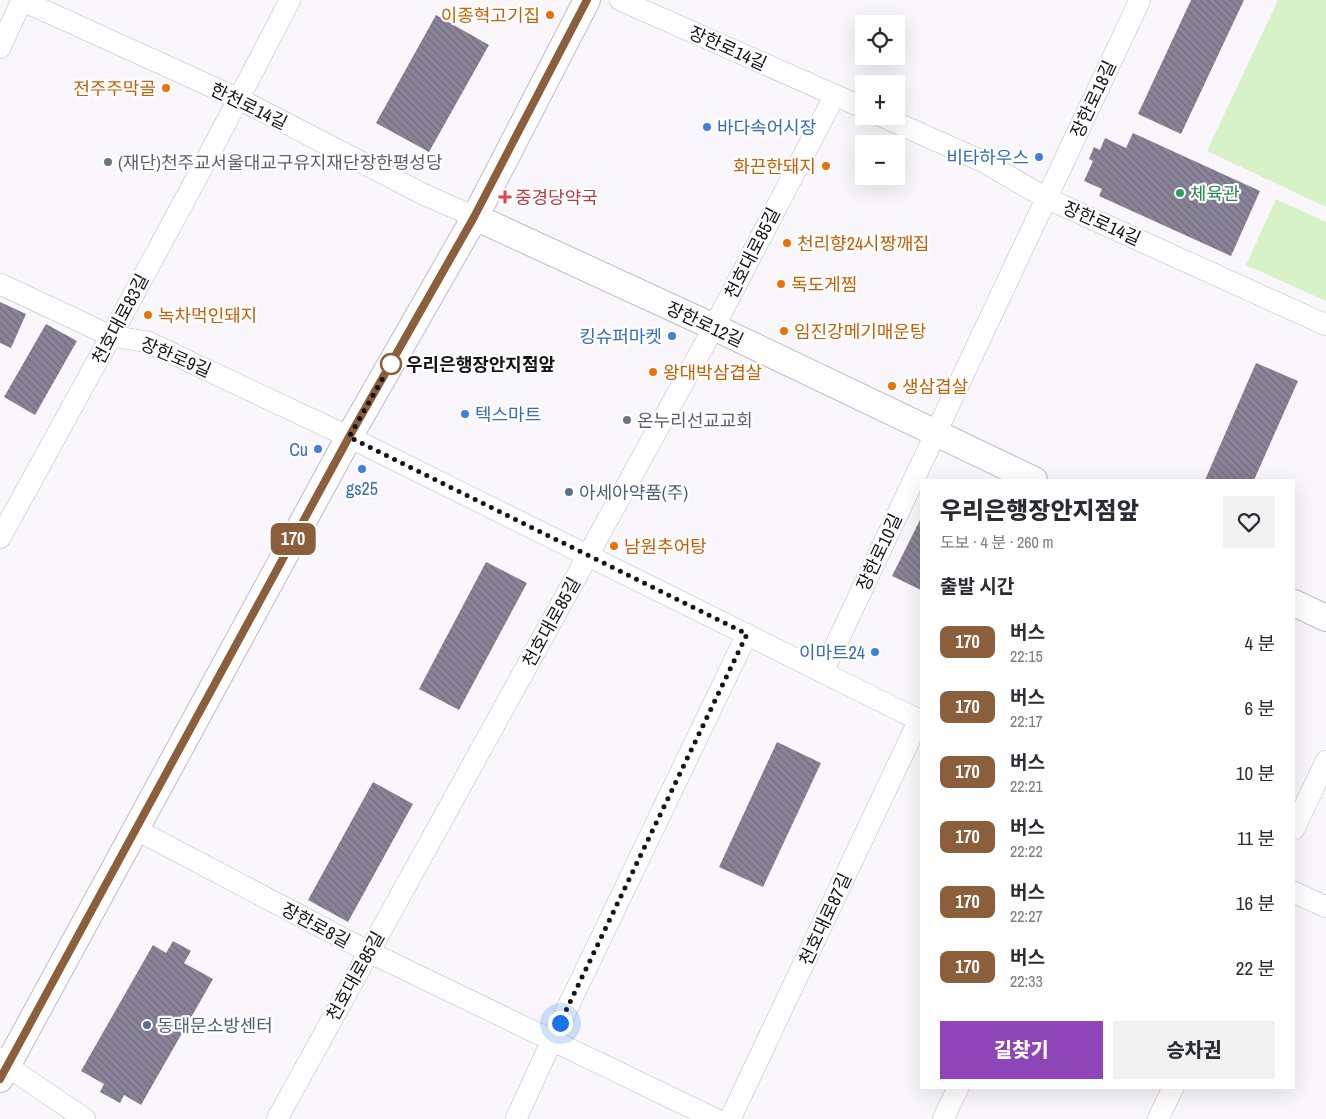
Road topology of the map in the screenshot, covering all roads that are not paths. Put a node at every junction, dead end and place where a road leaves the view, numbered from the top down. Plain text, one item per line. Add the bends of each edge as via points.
1 (22, 0) edge
2 (290, 0) edge
3 (587, 0) edge
4 (620, 0) edge
5 (1140, 0) edge
6 (0, 48) edge
7 (834, 95) junction
8 (239, 99) junction
9 (855, 104) edge
10 (901, 125) edge
11 (1046, 198) junction
12 (474, 217) junction
13 (0, 284) edge
14 (1326, 325) edge
15 (714, 327) junction
16 (111, 336) junction
17 (935, 433) junction
18 (349, 437) junction
19 (1032, 479) edge
20 (0, 538) edge
21 (588, 556) junction
22 (1295, 603) edge
23 (1326, 618) edge
24 (747, 634) junction
25 (823, 672) junction
26 (920, 720) edge
27 (1326, 761) edge
28 (1295, 827) edge
29 (136, 830) junction
30 (1295, 892) edge
31 (1326, 907) edge
32 (369, 952) junction
33 (552, 1040) junction
34 (2, 1068) edge
35 (958, 1089) edge
36 (1173, 1089) edge
37 (85, 1119) edge
38 (277, 1119) edge
39 (516, 1119) edge
40 (715, 1119) edge
41 (730, 1119) edge
42 (944, 1119) edge
43 (1158, 1119) edge

1 - 6 street
1 - 8 street, 한천로14길
2 - 8 street, 천호대로83길
3 - 12 street
4 - 7 street, 장한로14길
5 - 11 street, 장한로18길
7 - 9 street, 장한로14길
7 - 15 street, 천호대로85길
8 - 12 street, 한천로14길
8 - 16 street, 천호대로83길
10 - 11 street, 장한로14길 via 984,162
11 - 14 street, 장한로14길
11 - 17 street
12 - 15 street, 장한로12길
12 - 18 street
13 - 16 street, 장한로9길
15 - 17 street, 장한로12길
15 - 21 street, 천호대로85길
16 - 18 street, 장한로9길 via 148,342
16 - 20 street, 천호대로83길
17 - 19 street, 장한로12길
17 - 25 street, 장한로10길
18 - 21 street
18 - 29 street
21 - 24 street
21 - 32 street, 천호대로85길
22 - 23 street
24 - 25 street
24 - 33 street
25 - 26 street
26 - 41 street, 천호대로87길
27 - 28 street
29 - 32 street, 장한로8길
29 - 34 street
30 - 31 street
32 - 33 street, 장한로8길
32 - 38 street, 천호대로85길
33 - 39 street
33 - 40 street, 장한로8길
34 - 37 street
35 - 42 street
36 - 43 street

